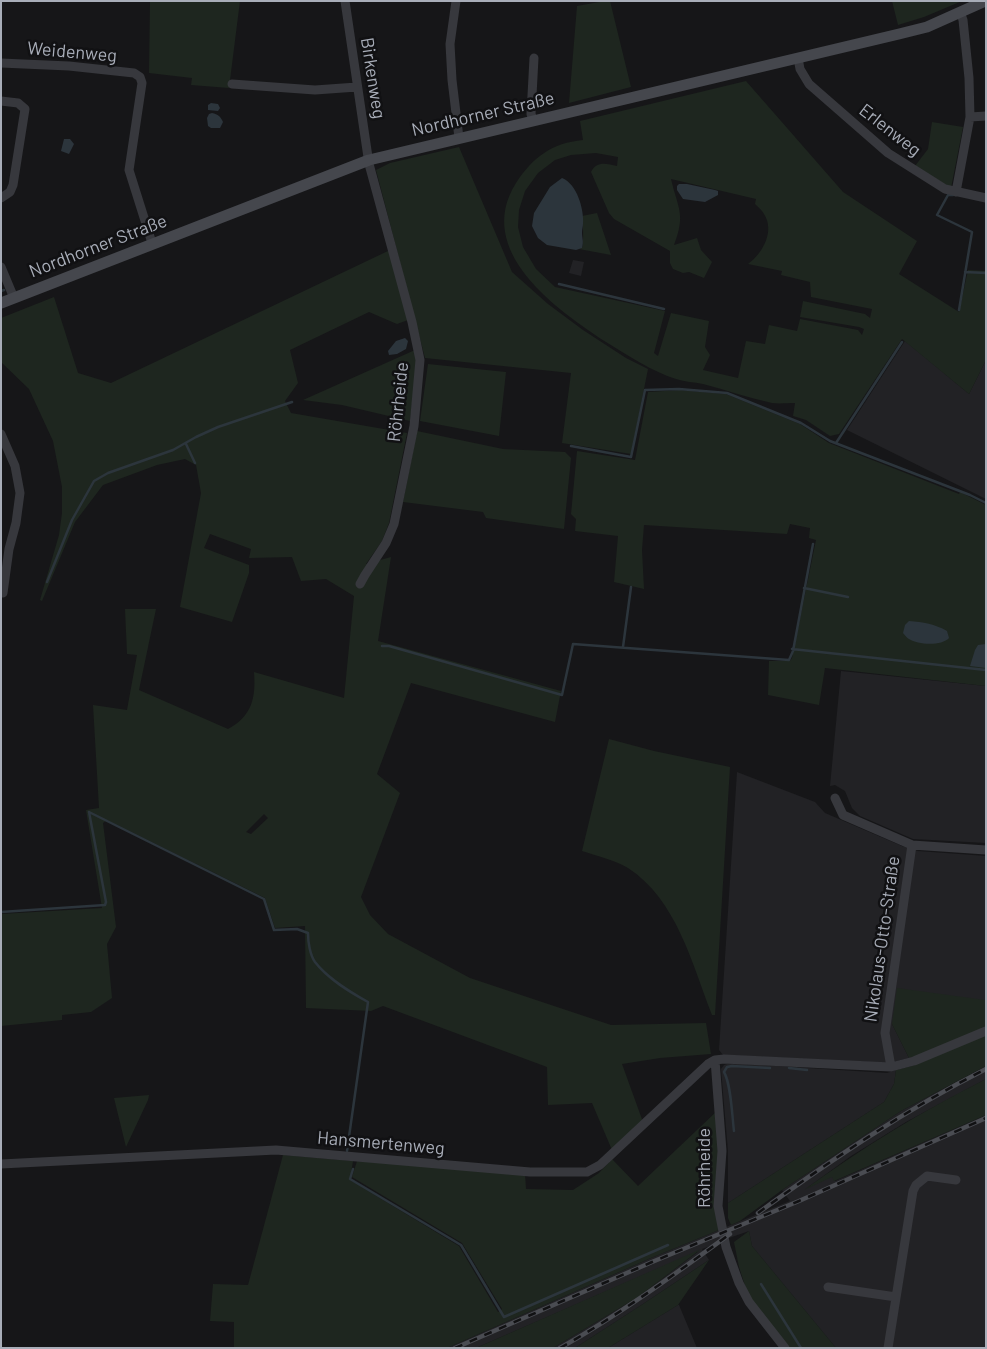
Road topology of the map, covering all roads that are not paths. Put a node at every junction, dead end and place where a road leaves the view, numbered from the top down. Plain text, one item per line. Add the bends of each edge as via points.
1 (345, 1) edge
2 (456, 1) edge
3 (986, 1) edge
4 (960, 12) junction
5 (534, 58) dead end
6 (798, 58) junction
7 (1, 63) edge
8 (232, 84) dead end
9 (357, 87) junction
10 (1, 101) edge
11 (986, 116) edge
12 (970, 117) junction
13 (532, 120) junction
14 (459, 138) junction
15 (369, 160) junction
16 (956, 192) junction
17 (1, 198) edge
18 (986, 198) edge
19 (152, 243) junction
20 (1, 267) edge
21 (14, 298) junction
22 (1, 303) edge
23 (1, 434) edge
24 (5, 548) edge
25 (360, 584) dead end
26 (3, 592) dead end
27 (835, 798) dead end
28 (912, 845) junction
29 (986, 850) edge
30 (986, 1032) edge
31 (715, 1060) junction
32 (891, 1067) junction
33 (1, 1164) edge
34 (956, 1180) dead end
35 (828, 1287) dead end
36 (896, 1297) junction
37 (785, 1348) edge
38 (888, 1348) edge

1 - 9 street, Birkenweg
2 - 14 street via 450,44
3 - 4 street, Nordhorner Straße
4 - 6 street, Nordhorner Straße via 910,31
4 - 12 street via 969,78
5 - 13 street
6 - 13 street, Nordhorner Straße
6 - 16 street, Erlenweg via 809,84 872,140 945,189
7 - 19 street, Weidenweg via 68,66 134,73 140,77 142,83 129,170
8 - 9 street via 315,90
9 - 15 street, Birkenweg
10 - 17 street via 18,103 24,109 13,185 10,192
11 - 12 street
12 - 16 street
13 - 14 street, Nordhorner Straße
14 - 15 street, Nordhorner Straße
15 - 19 street, Nordhorner Straße
15 - 25 street, Röhrheide via 420,360 414,426 394,524
16 - 18 street, Erlenweg
19 - 21 street, Nordhorner Straße
20 - 21 street
21 - 22 street, Nordhorner Straße
23 - 24 street via 15,466 20,493 16,523
24 - 26 street
27 - 28 street, Nikolaus-Otto-Straße via 843,815
28 - 29 street, Nikolaus-Otto-Straße
28 - 32 street, Nikolaus-Otto-Straße via 885,1033
30 - 32 street
31 - 32 street
31 - 33 street, Hansmertenweg via 600,1166 587,1172 530,1172 276,1150
31 - 37 street, Röhrheide via 722,1151 718,1206 726,1247 749,1302
34 - 36 street via 927,1176 916,1185
35 - 36 street
36 - 38 street

